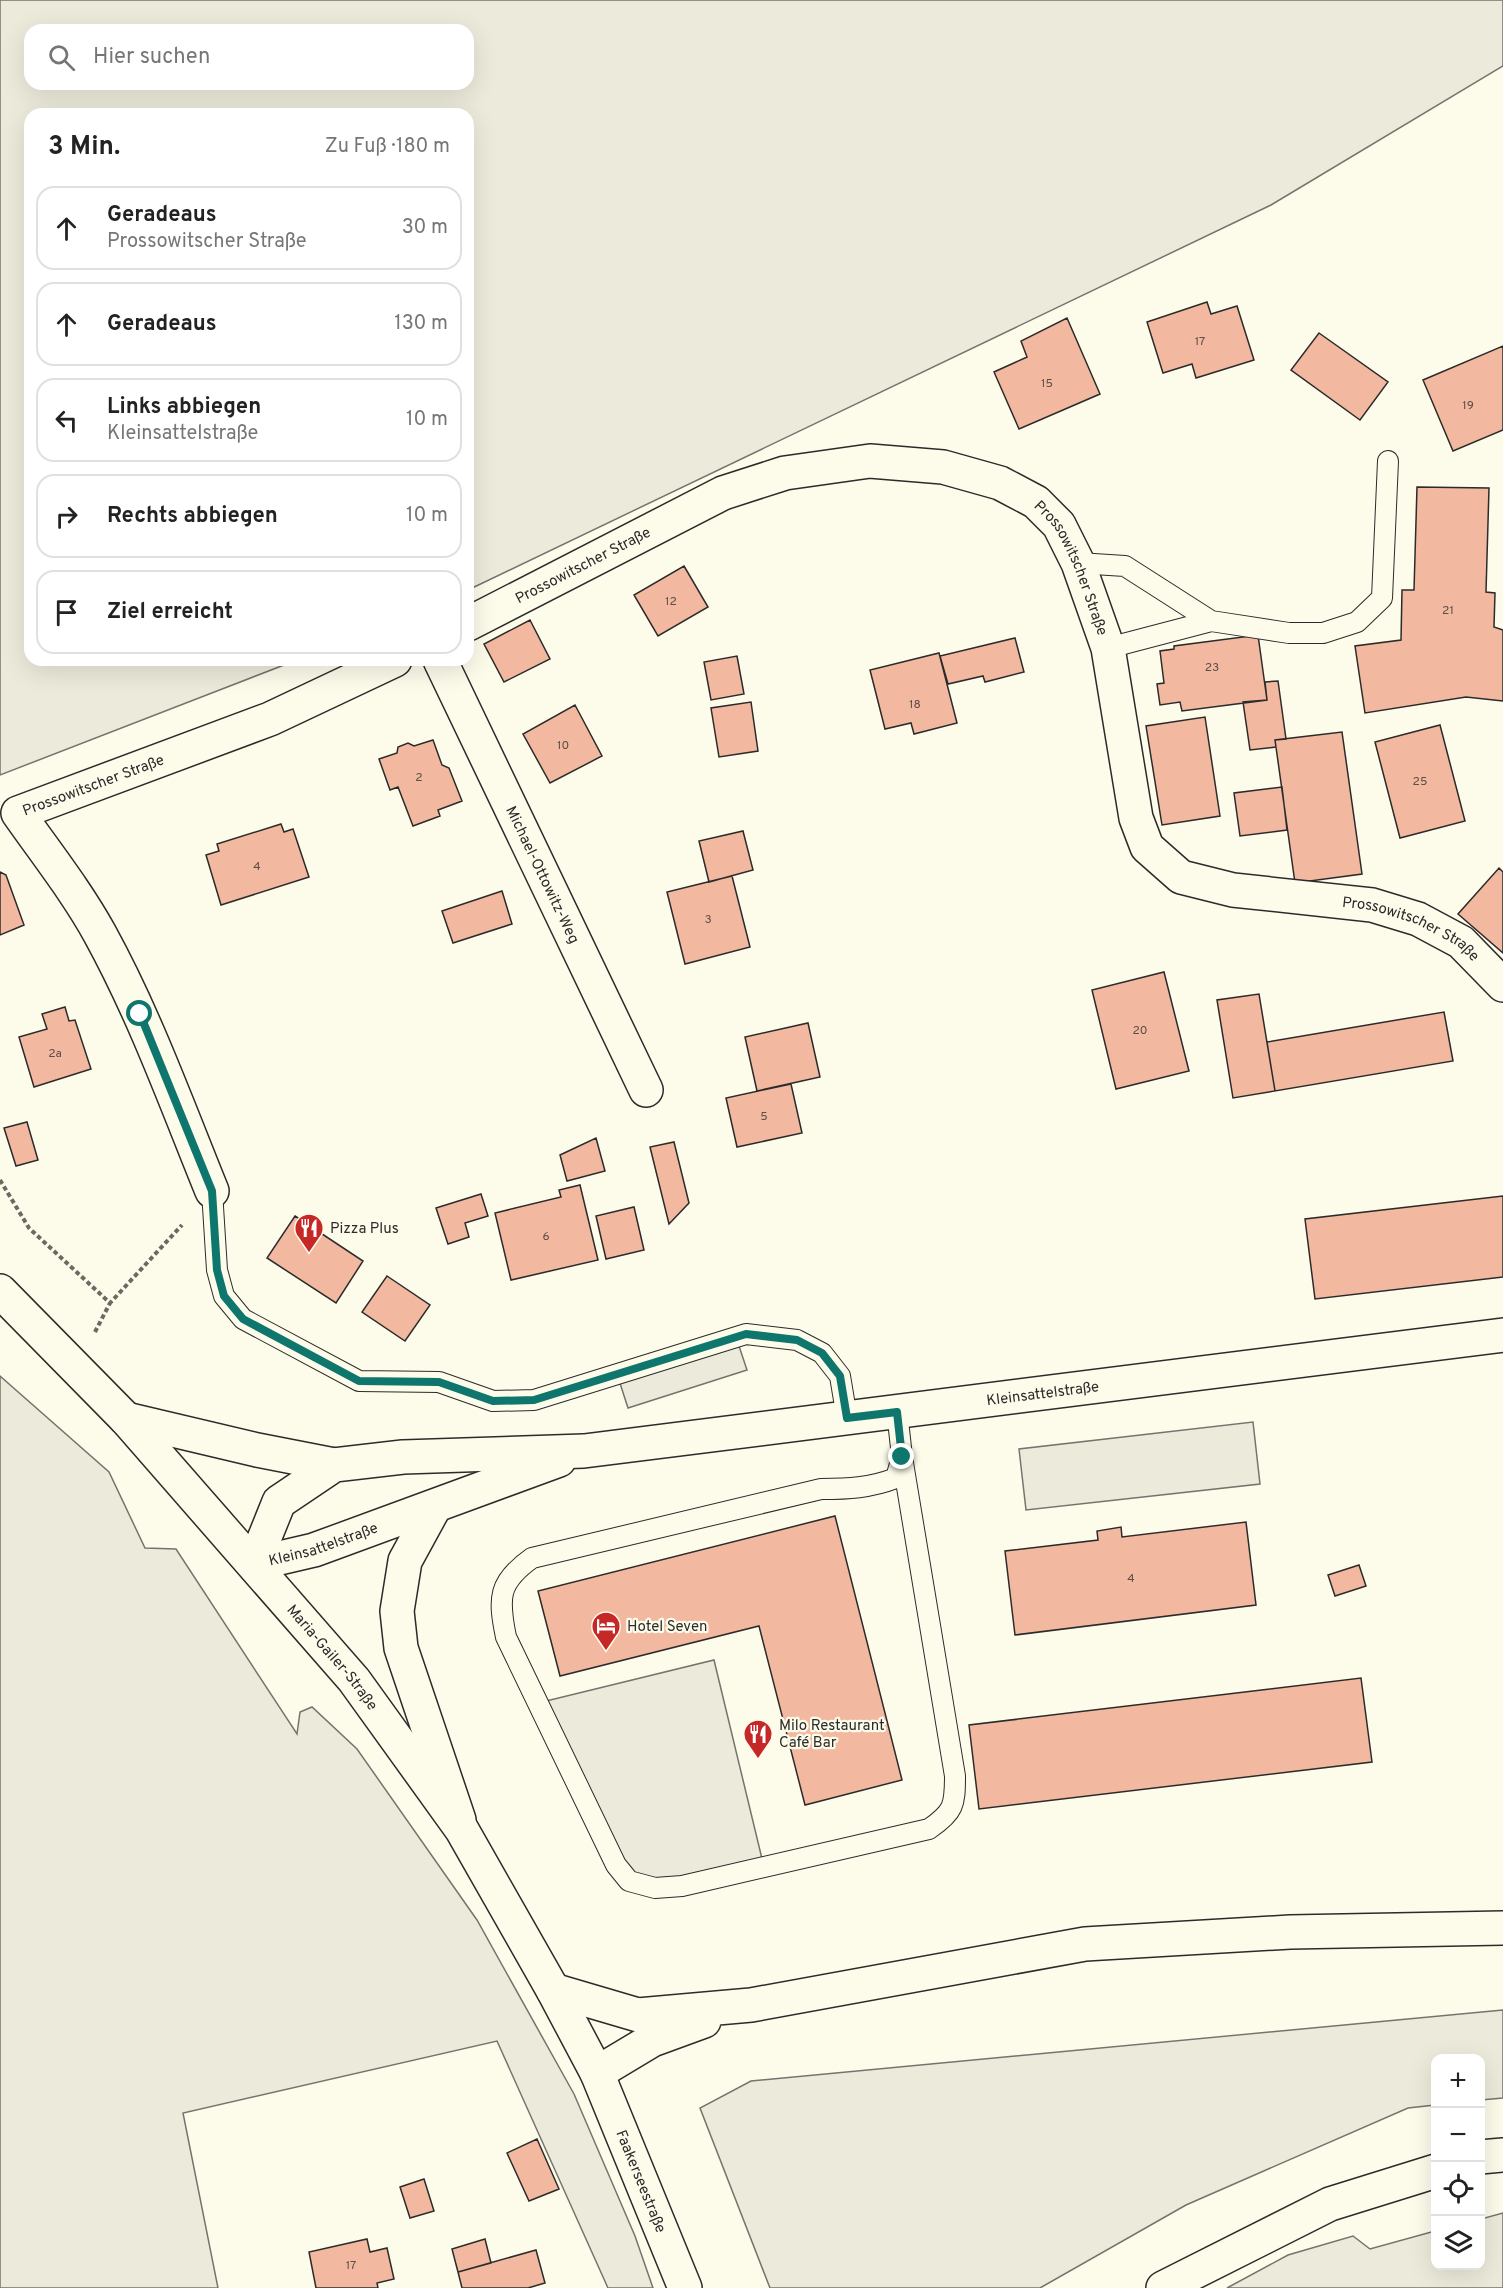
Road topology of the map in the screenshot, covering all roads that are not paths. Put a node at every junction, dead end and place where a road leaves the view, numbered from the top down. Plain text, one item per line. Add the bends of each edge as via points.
1 (1388, 461) dead end
2 (1078, 563) junction
3 (474, 621) edge
4 (1211, 621) junction
5 (1108, 648) junction
6 (382, 666) edge
7 (443, 666) edge
8 (1503, 985) edge
9 (646, 1090) dead end
10 (212, 1191) joint
11 (0, 1291) edge
12 (1503, 1335) edge
13 (897, 1412) junction
14 (847, 1418) junction
15 (126, 1419) junction
16 (584, 1451) junction
17 (902, 1457) junction
18 (334, 1465) junction
19 (434, 1508) junction
20 (254, 1564) junction
21 (462, 1830) junction
22 (1503, 1928) edge
23 (553, 1989) junction
24 (751, 2005) junction
25 (597, 2073) junction
26 (1431, 2173) edge
27 (685, 2288) edge
28 (1163, 2288) edge

1 - 4 lane via 1382,598 1358,622 1323,633 1289,633
2 - 3 main road, Prossowitscher Straße via 1059,525 1036,501 1000,483 943,466 870,461 785,473 723,493
2 - 4 lane via 1125,566
2 - 5 main road, Prossowitscher Straße
4 - 5 lane
5 - 8 main road, Prossowitscher Straße via 1136,818 1147,847 1181,877 1233,890 1372,905 1418,919 1461,942
6 - 10 main road, Prossowitscher Straße via 270,719 18,813 100,934 140,1014
7 - 9 main road, Michael-Ottowitz-Weg
10 - 14 lane via 217,1270 224,1296 243,1319 359,1381 439,1382 493,1401 534,1400 746,1334 797,1340 822,1353 840,1376
11 - 15 main road, Maria-Gailer-Straße
12 - 13 main road, Kleinsattelstraße
13 - 14 main road, Kleinsattelstraße
13 - 17 lane
14 - 16 main road, Kleinsattelstraße
15 - 18 main road
15 - 20 main road, Maria-Gailer-Straße
16 - 18 main road, Kleinsattelstraße via 403,1457
16 - 19 main road, Kleinsattelstraße
17 - 17 lane via 896,1478 874,1486 820,1489 532,1558 514,1570 503,1589 501,1612 506,1637 616,1865 629,1881 655,1888 682,1886 929,1829 946,1818 955,1800 955,1776
18 - 20 main road, Kleinsattelstraße via 279,1502
19 - 20 main road, Kleinsattelstraße via 314,1550
19 - 21 main road via 405,1561 397,1611 401,1648
20 - 21 main road, Maria-Gailer-Straße via 354,1680
21 - 23 main road, Maria-Gailer-Straße
22 - 24 main road via 1290,1932 1085,1944
23 - 24 main road via 638,2015
23 - 25 main road, Maria-Gailer-Straße
24 - 25 main road via 652,2040
25 - 27 main road, Faakerseestraße
26 - 28 main road via 1330,2204

